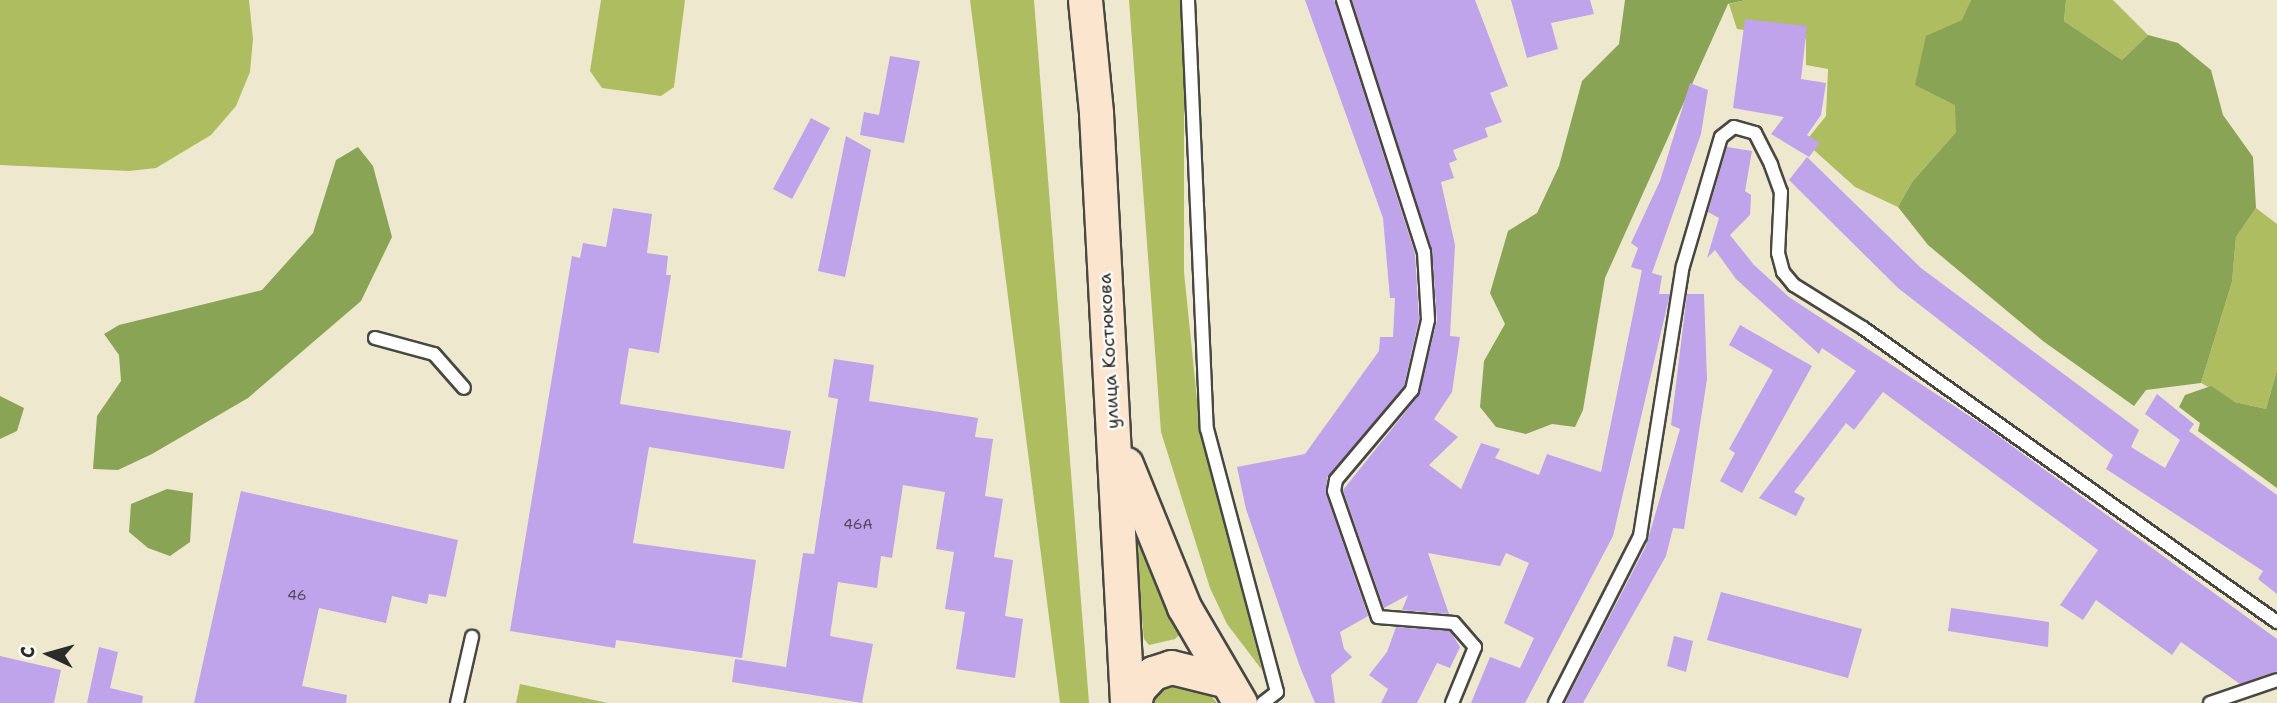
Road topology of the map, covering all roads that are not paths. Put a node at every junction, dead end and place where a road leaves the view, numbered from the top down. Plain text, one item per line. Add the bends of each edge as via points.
1 (1085, 0) edge
2 (1188, 0) edge
3 (1343, 0) edge
4 (375, 338) dead end
5 (464, 388) dead end
6 (1114, 432) junction
7 (2277, 622) edge
8 (472, 637) dead end
9 (2277, 680) edge
10 (1231, 691) edge
11 (1277, 692) junction
12 (457, 703) edge
13 (1127, 703) edge
14 (1134, 703) edge
15 (1263, 703) edge
16 (1286, 703) edge
17 (1452, 703) edge
18 (1555, 703) edge
19 (2210, 703) edge

1 - 6 main road, улица Костюкова
2 - 11 lane via 1207,429
3 - 17 lane via 1424,252 1428,320 1412,390 1336,480 1334,491 1378,617 1454,623 1475,647
4 - 5 lane via 434,354
6 - 10 main road via 1150,531
6 - 13 main road, улица Костюкова
7 - 18 lane via 1863,328 1794,285 1783,272 1778,253 1781,192 1771,165 1755,133 1734,127 1720,137 1683,266 1640,536
8 - 12 lane
9 - 19 lane
10 - 14 main road via 1171,667 1153,673 1138,689
11 - 15 lane
11 - 16 lane

